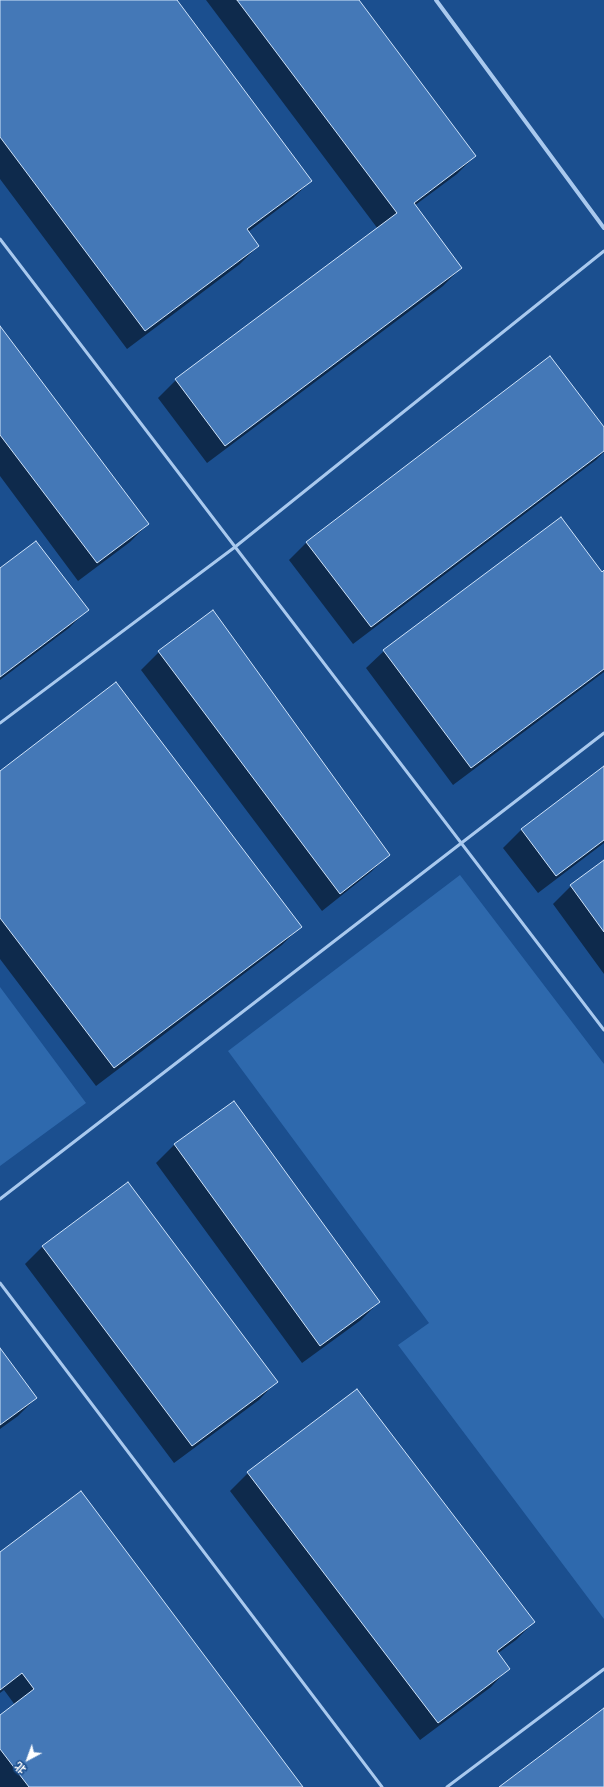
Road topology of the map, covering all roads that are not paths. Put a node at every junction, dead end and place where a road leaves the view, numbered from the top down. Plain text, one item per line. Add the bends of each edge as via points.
1 (436, 0) edge
2 (604, 228) edge
3 (0, 239) edge
4 (604, 251) edge
5 (235, 547) junction
6 (0, 723) edge
7 (604, 733) edge
8 (461, 843) junction
9 (604, 1030) edge
10 (0, 1199) edge
11 (0, 1283) edge
12 (604, 1669) edge
13 (382, 1787) edge
14 (447, 1787) edge

1 - 2 street
3 - 5 lane
4 - 5 lane
5 - 6 lane
5 - 8 lane
7 - 8 lane
8 - 9 lane
8 - 10 lane
11 - 13 lane
12 - 14 lane

